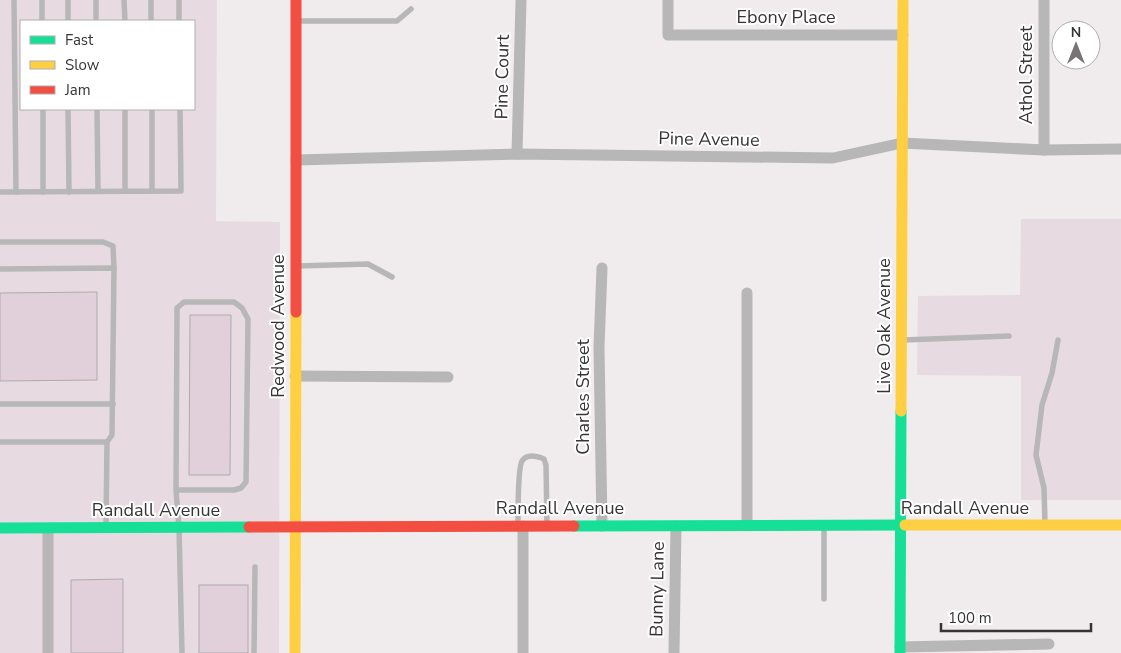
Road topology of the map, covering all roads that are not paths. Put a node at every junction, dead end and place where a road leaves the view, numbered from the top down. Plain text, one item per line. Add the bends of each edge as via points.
1 (14, 0) edge
2 (42, 0) edge
3 (68, 0) edge
4 (96, 0) edge
5 (124, 0) edge
6 (151, 0) edge
7 (179, 0) edge
8 (296, 0) edge
9 (521, 0) edge
10 (668, 0) edge
11 (903, 0) edge
12 (1044, 0) edge
13 (411, 9) dead end
14 (42, 20) edge
15 (68, 20) edge
16 (96, 20) edge
17 (124, 20) edge
18 (151, 20) edge
19 (179, 20) edge
20 (296, 21) junction
21 (903, 35) junction
22 (43, 110) edge
23 (68, 110) edge
24 (97, 110) edge
25 (125, 110) edge
26 (152, 110) edge
27 (180, 110) edge
28 (902, 143) junction
29 (1121, 149) edge
30 (1044, 150) junction
31 (517, 154) junction
32 (296, 160) junction
33 (125, 191) junction
34 (152, 191) junction
35 (0, 192) edge
36 (16, 192) junction
37 (43, 192) junction
38 (68, 192) junction
39 (98, 192) junction
40 (0, 242) edge
41 (295, 266) junction
42 (114, 268) junction
43 (602, 268) dead end
44 (0, 269) edge
45 (392, 277) dead end
46 (747, 293) dead end
47 (1009, 336) dead end
48 (901, 340) junction
49 (1058, 340) dead end
50 (295, 376) junction
51 (448, 376) dead end
52 (0, 404) edge
53 (112, 404) junction
54 (0, 442) edge
55 (107, 442) junction
56 (176, 490) junction
57 (746, 525) junction
58 (824, 525) junction
59 (900, 525) junction
60 (1045, 525) junction
61 (1121, 525) edge
62 (520, 526) junction
63 (547, 526) junction
64 (602, 526) junction
65 (676, 526) junction
66 (106, 527) junction
67 (295, 527) junction
68 (0, 528) edge
69 (48, 528) junction
70 (179, 528) junction
71 (255, 568) dead end
72 (824, 599) dead end
73 (1049, 644) dead end
74 (900, 650) edge
75 (48, 653) edge
76 (182, 653) edge
77 (254, 653) edge
78 (295, 653) edge
79 (523, 653) edge
80 (674, 653) edge

1 - 36 lane
2 - 14 lane
3 - 15 lane
4 - 16 lane
5 - 17 lane
6 - 18 lane
7 - 19 lane
8 - 20 street, Redwood Avenue
9 - 31 street, Pine Court
10 - 21 street, Ebony Place via 668,35
11 - 21 street, Live Oak Avenue
12 - 30 street, Athol Street
13 - 20 lane via 397,21
20 - 32 street, Redwood Avenue
21 - 28 street, Live Oak Avenue
22 - 37 lane
23 - 38 lane
24 - 39 lane
25 - 33 lane
26 - 34 lane
27 - 34 lane via 182,191
28 - 30 street, Pine Avenue
28 - 31 street, Pine Avenue via 833,158
28 - 48 street, Live Oak Avenue
29 - 30 street, Pine Avenue
31 - 32 street, Pine Avenue
32 - 41 street, Redwood Avenue
33 - 34 lane
33 - 39 lane
35 - 36 lane
36 - 37 lane
37 - 38 lane
38 - 39 lane
40 - 42 lane via 103,242 113,246
41 - 45 lane via 368,264
41 - 50 street, Redwood Avenue
42 - 44 lane
42 - 53 lane
43 - 64 street, Charles Street
46 - 57 street
47 - 48 lane
48 - 59 street, Live Oak Avenue
49 - 60 lane via 1042,405 1036,455 1044,488
50 - 51 street
50 - 67 street, Redwood Avenue
52 - 53 lane
53 - 55 lane via 112,435
54 - 55 lane
55 - 66 lane
56 - 56 lane via 177,308 184,302 234,302 248,319 246,482 234,490
56 - 70 lane
57 - 58 street, Randall Avenue
57 - 65 street, Randall Avenue
58 - 59 street, Randall Avenue
58 - 72 lane
59 - 60 street, Randall Avenue
59 - 74 street, Live Oak Avenue
60 - 61 street, Randall Avenue
62 - 63 street, Randall Avenue
62 - 63 lane via 521,466 524,458 531,456 544,459 546,465
62 - 67 street, Randall Avenue
62 - 79 street
63 - 64 street, Randall Avenue
64 - 65 street, Randall Avenue
65 - 80 street, Bunny Lane
66 - 69 street, Randall Avenue
66 - 70 street, Randall Avenue
67 - 70 street, Randall Avenue
67 - 78 street, Redwood Avenue
68 - 69 street, Randall Avenue
69 - 75 street
70 - 76 lane
71 - 77 lane
73 - 74 street

